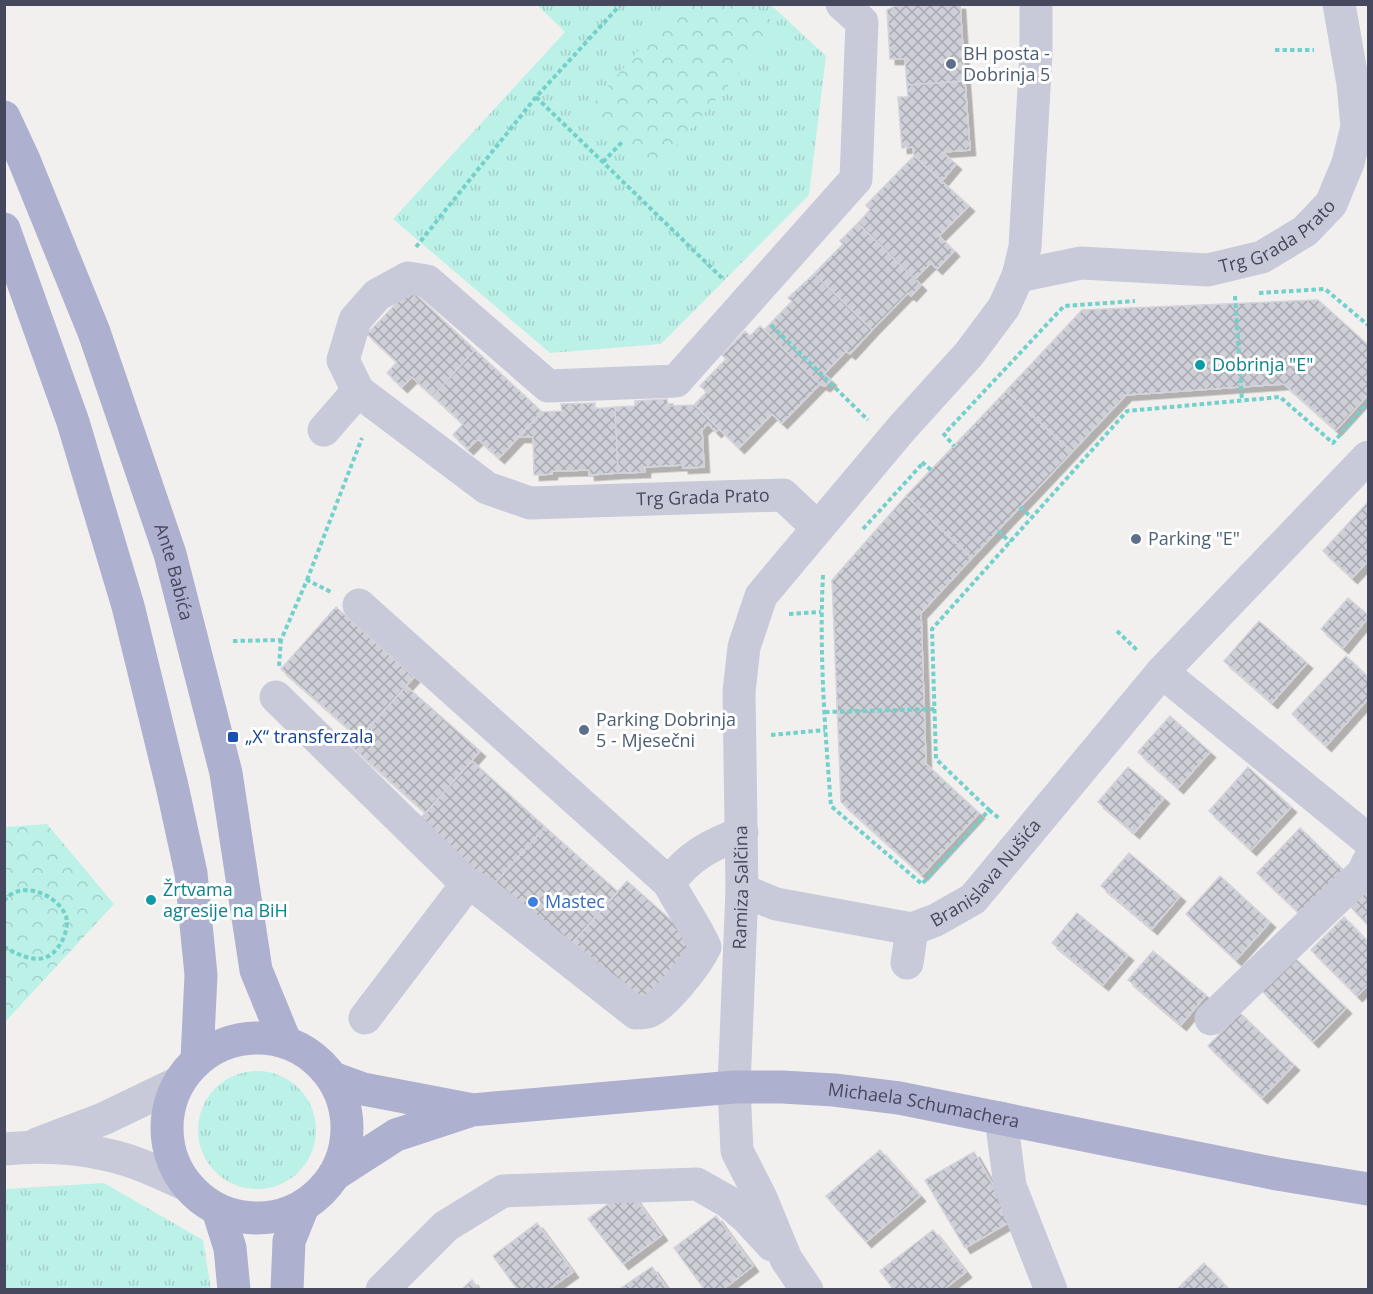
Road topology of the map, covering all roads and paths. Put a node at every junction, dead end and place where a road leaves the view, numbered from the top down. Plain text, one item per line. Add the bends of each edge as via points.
1 (621, 4) edge
2 (842, 4) edge
3 (1036, 4) edge
4 (1340, 4) edge
5 (1275, 50) dead end
6 (1316, 50) dead end
7 (536, 97) junction
8 (4, 117) edge
9 (623, 141) dead end
10 (603, 162) junction
11 (4, 229) edge
12 (1018, 276) junction
13 (408, 278) junction
14 (1258, 293) dead end
15 (1247, 294) dead end
16 (1235, 295) junction
17 (1224, 296) dead end
18 (1147, 300) dead end
19 (747, 302) junction
20 (1368, 325) edge
21 (358, 391) junction
22 (1242, 401) junction
23 (1368, 402) edge
24 (873, 425) dead end
25 (324, 430) dead end
26 (365, 431) dead end
27 (943, 435) dead end
28 (1368, 457) edge
29 (923, 463) dead end
30 (1020, 507) dead end
31 (1031, 517) junction
32 (818, 528) junction
33 (998, 531) dead end
34 (859, 534) dead end
35 (1010, 542) junction
36 (830, 567) dead end
37 (307, 580) junction
38 (359, 605) joint
39 (821, 612) junction
40 (779, 615) dead end
41 (233, 641) dead end
42 (1162, 672) junction
43 (276, 697) dead end
44 (935, 709) junction
45 (825, 712) junction
46 (825, 730) junction
47 (769, 735) dead end
48 (741, 833) junction
49 (1368, 840) edge
50 (1368, 862) edge
51 (669, 883) junction
52 (467, 884) junction
53 (742, 890) junction
54 (4, 901) edge
55 (912, 929) junction
56 (4, 947) edge
57 (907, 963) dead end
58 (365, 1018) dead end
59 (1211, 1019) dead end
60 (285, 1041) junction
61 (187, 1071) junction
62 (333, 1078) junction
63 (734, 1087) junction
64 (472, 1110) junction
65 (1001, 1118) junction
66 (17, 1148) edge
67 (334, 1176) junction
68 (187, 1185) junction
69 (1368, 1189) edge
70 (303, 1206) junction
71 (218, 1210) junction
72 (786, 1259) junction
73 (234, 1290) edge
74 (287, 1290) edge
75 (382, 1290) edge
76 (807, 1290) edge
77 (1051, 1290) edge

1 - 7 path
2 - 19 street via 861,22 856,179
3 - 12 street via 1026,237
4 - 12 street, Trg Grada Prato via 1357,127 1331,204 1305,231 1262,257 1208,270 1081,263
5 - 6 path
7 - 10 path
7 - 13 path via 410,254
8 - 60 main road, Ante Babića via 94,332 170,555 226,773 256,970
9 - 10 path
10 - 19 path
11 - 61 main road via 79,443 128,606 191,873 201,975
12 - 32 street via 1004,307 969,354
13 - 19 street via 427,281 548,386 676,381
13 - 21 street via 377,295 355,320 343,360
14 - 20 path via 1325,289
15 - 16 path
16 - 17 path
16 - 22 path
18 - 27 path via 1064,306
19 - 24 path
21 - 25 street
21 - 32 street, Trg Grada Prato via 487,488 530,502 783,495
22 - 23 path via 1280,397 1333,443
22 - 31 path via 1127,411
26 - 37 path
28 - 42 street, Branislava Nušića
29 - 34 path
30 - 31 path
31 - 35 path
32 - 48 street, Ramiza Salčina via 761,596 744,646 739,692
33 - 35 path
35 - 44 path via 933,629
36 - 39 path via 823,575
37 - 38 path
37 - 41 path via 282,640
38 - 51 street
39 - 40 path
39 - 45 path
42 - 49 street
42 - 55 street, Branislava Nušića via 973,899
43 - 52 street
44 - 45 path
44 - 46 path via 936,759 989,810 922,884 831,806
45 - 46 path
46 - 47 path
48 - 51 street via 694,856
48 - 53 street, Ramiza Salčina
50 - 59 street via 1363,873
51 - 52 street via 705,946 697,962 660,1003 649,1012 636,1013
52 - 58 street
53 - 55 street, Branislava Nušića via 776,904
53 - 63 street, Ramiza Salčina
54 - 56 path via 25,889 41,892 66,917 66,932 59,948 46,958 30,959
55 - 57 street
60 - 61 main road via 255,1037 224,1043
60 - 62 main road via 313,1056
61 - 66 street via 103,1119
61 - 68 main road via 168,1108 166,1135 172,1162
62 - 64 main road via 363,1089
62 - 67 main road via 344,1101 348,1126 345,1152
63 - 64 main road, Michaela Schumachera
63 - 65 main road, Michaela Schumachera via 834,1090
63 - 72 street, Ramiza Salčina via 737,1151
64 - 67 main road via 396,1135
65 - 69 main road, Michaela Schumachera
65 - 77 street via 1010,1186
66 - 68 street via 104,1154
67 - 70 main road via 321,1193
68 - 71 main road
70 - 71 main road via 276,1216 247,1218
70 - 74 main road via 289,1241
71 - 73 main road via 230,1248
72 - 75 street, Ramiza Salčina via 727,1201 697,1184 503,1191 446,1226
72 - 76 street, Ramiza Salčina

